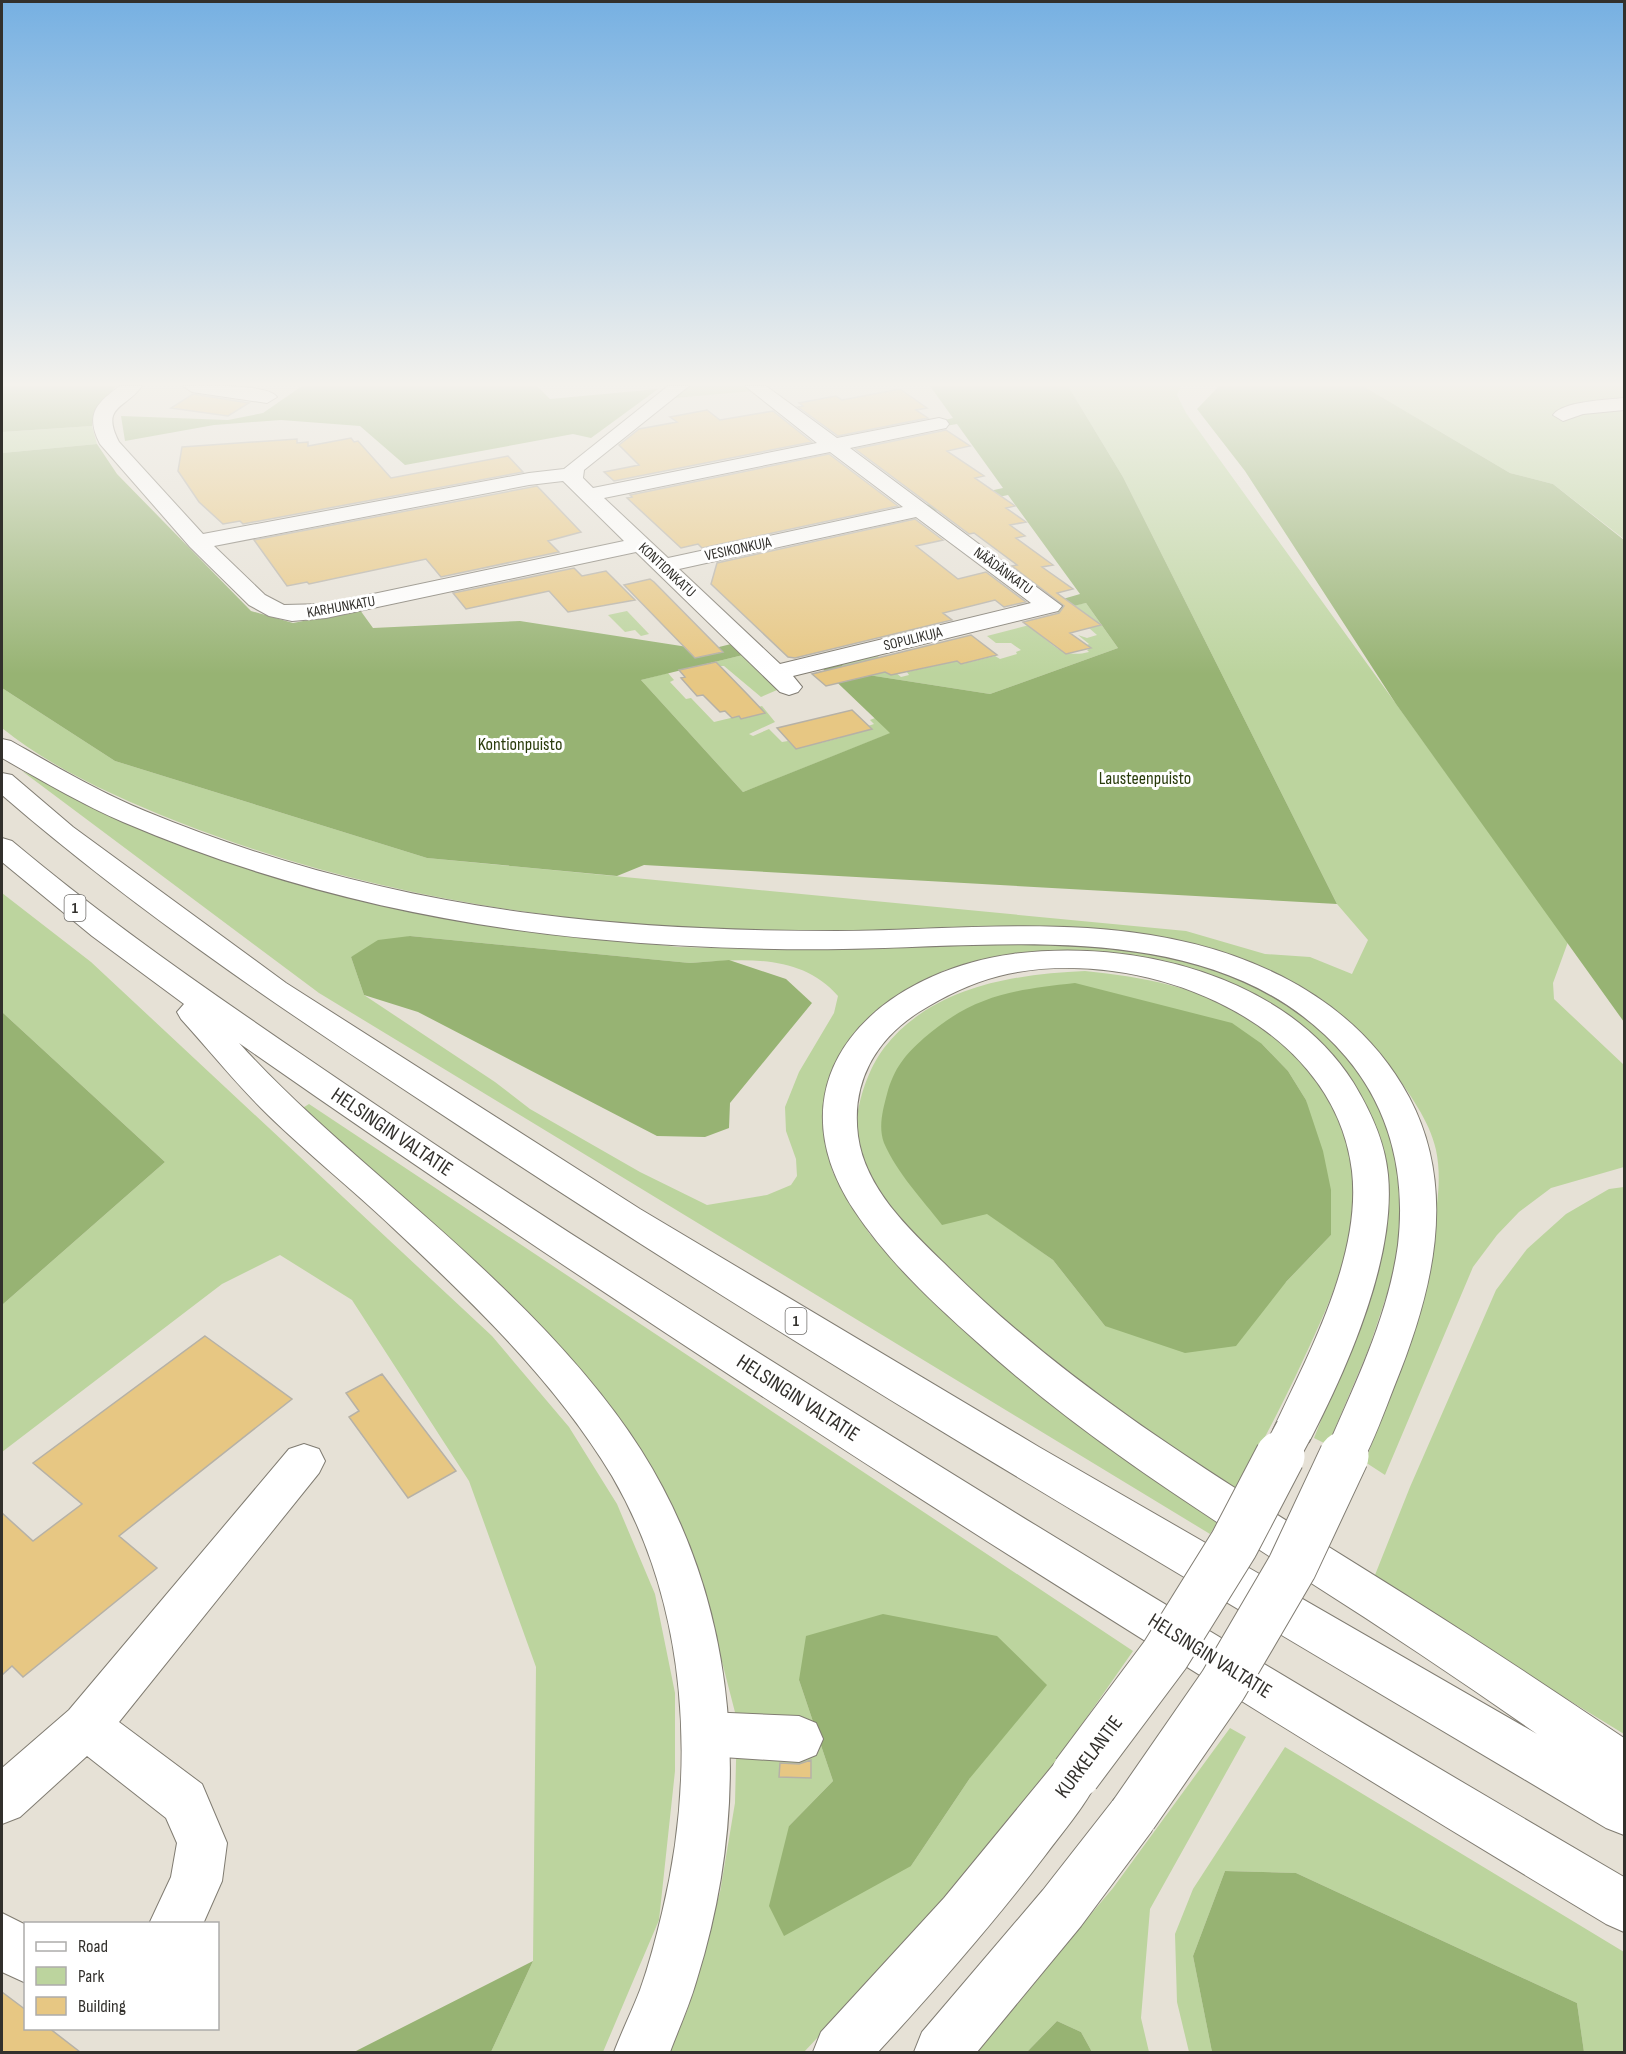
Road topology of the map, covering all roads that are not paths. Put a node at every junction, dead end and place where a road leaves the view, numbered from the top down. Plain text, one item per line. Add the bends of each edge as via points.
1 (146, 482) edge
2 (514, 482) edge
3 (575, 482) edge
4 (653, 482) edge
5 (882, 482) edge
6 (588, 495) junction
7 (918, 510) junction
8 (198, 542) junction
9 (639, 545) junction
10 (663, 566) junction
11 (1050, 606) joint
12 (782, 680) joint
13 (2, 747) edge
14 (2, 780) edge
15 (2, 847) edge
16 (151, 967) junction
17 (303, 1461) dead end
18 (86, 1726) junction
19 (707, 1734) junction
20 (799, 1740) dead end
21 (1624, 1766) edge
22 (2, 1800) edge
23 (1624, 1811) edge
24 (1624, 1906) edge
25 (176, 1922) edge
26 (2, 1940) edge
27 (24, 1956) edge
28 (642, 2052) edge
29 (841, 2052) edge
30 (942, 2052) edge

1 - 8 main road, KARHUNKATU
2 - 8 main road
3 - 6 main road, KONTIONKATU
4 - 6 main road
5 - 7 main road, NÄÄDÄNKATU
6 - 9 main road, KONTIONKATU
7 - 10 main road, VESIKONKUJA
7 - 11 main road, NÄÄDÄNKATU
8 - 9 main road, KARHUNKATU via 266,606 292,614 309,614
9 - 10 main road, KONTIONKATU
10 - 12 main road, KONTIONKATU
11 - 12 main road, SOPULIKUJA
13 - 30 main road, bridge via 122,810 208,845 284,870 439,907 579,928 667,935 836,940 1105,938 1196,955 1252,975 1308,1005 1341,1030 1383,1077 1408,1126 1418,1172 1418,1228 1400,1319 1346,1453 1292,1567 1223,1685 1133,1815 1062,1908
14 - 23 main road, 1 via 63,833 275,990 627,1218 1024,1459
15 - 16 main road, HELSINGIN VALTATIE / 1
16 - 19 main road via 290,1117 464,1273 528,1339 608,1436 644,1493 678,1569 700,1661
16 - 24 main road, HELSINGIN VALTATIE / 1 via 558,1245 944,1491 1435,1795
17 - 18 main road
18 - 22 main road
18 - 25 main road via 184,1801 202,1843 196,1881
19 - 20 main road
19 - 28 main road via 706,1800 690,1906 672,1973
21 - 29 main road, KURKELANTIE, bridge via 1480,1667 1204,1492 1039,1372 939,1285 882,1222 863,1193 842,1146 839,1096 843,1081 862,1045 876,1029 909,1004 970,974 1017,963 1067,960 1132,966 1194,981 1265,1013 1307,1046 1335,1077 1355,1110 1371,1172 1371,1204 1365,1246 1344,1314 1294,1430 1234,1544 1165,1655 1017,1854 931,1956
26 - 27 main road

